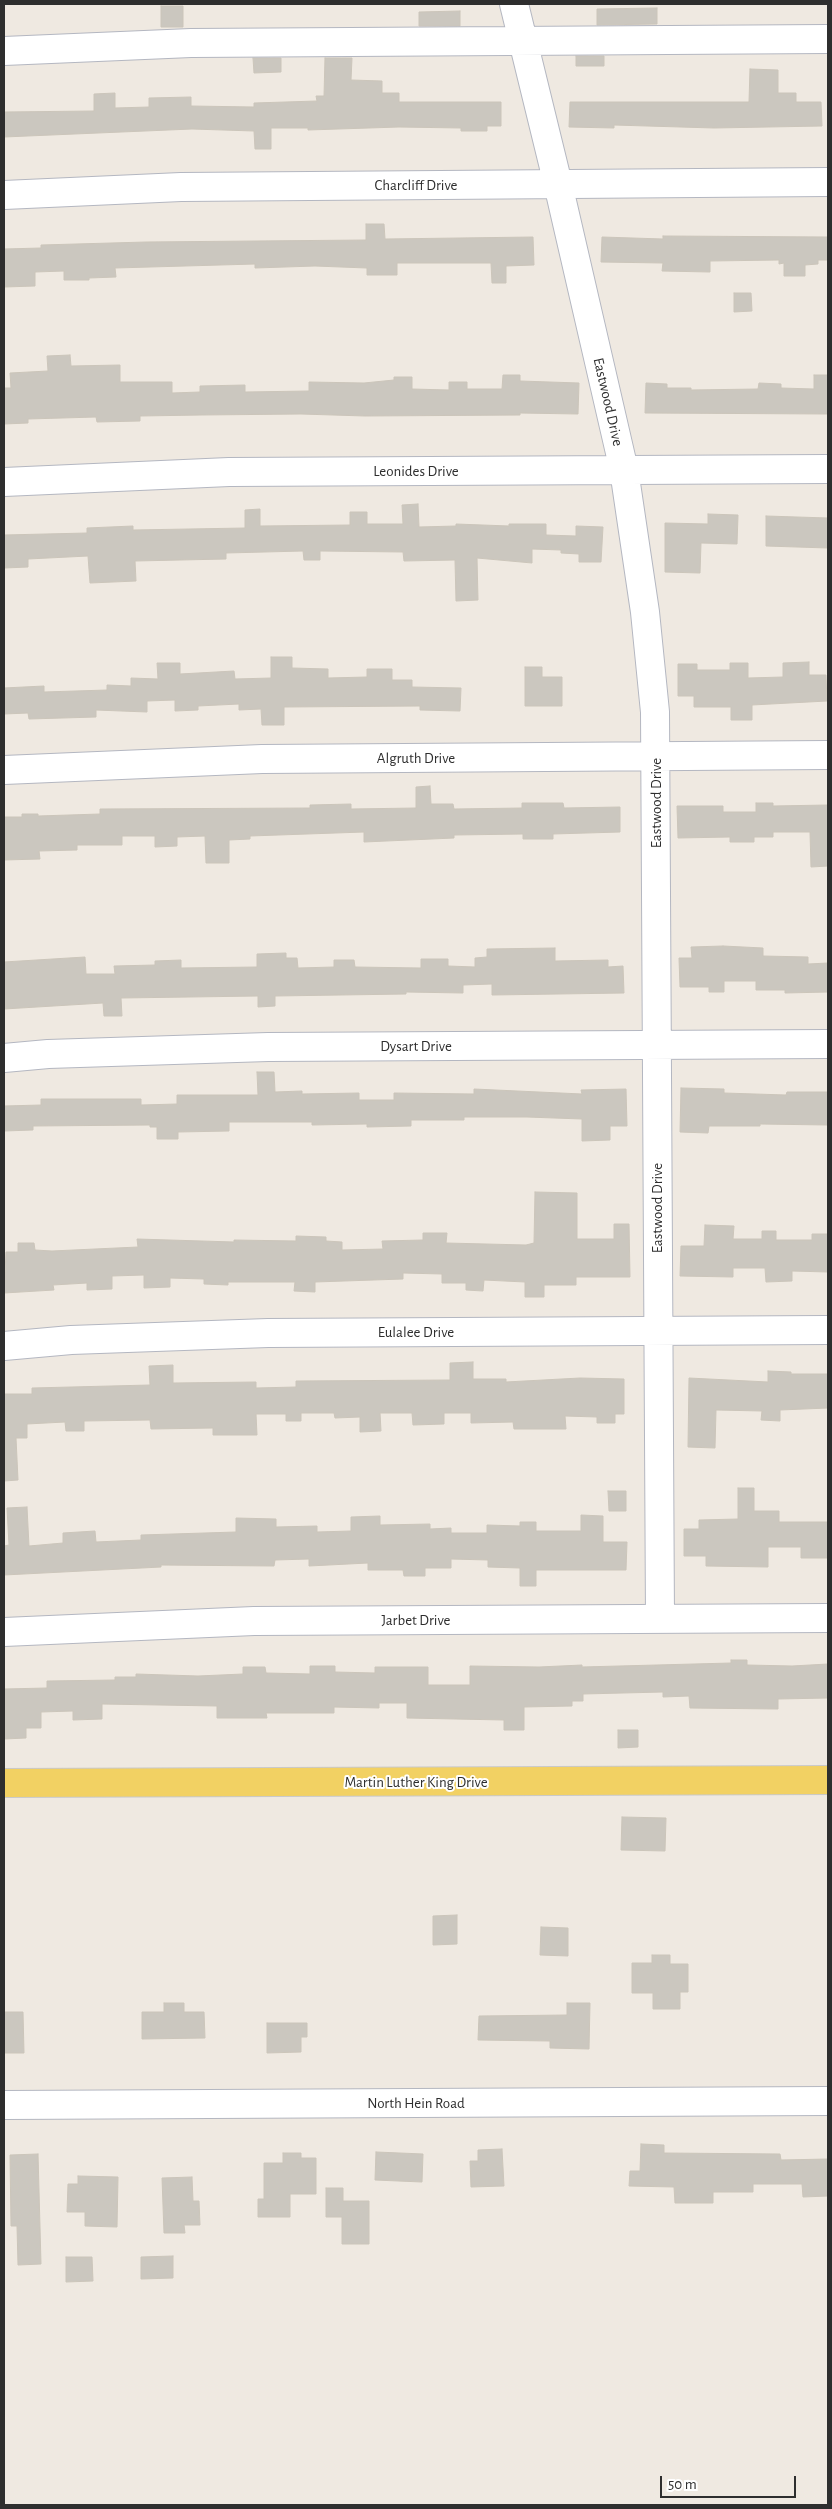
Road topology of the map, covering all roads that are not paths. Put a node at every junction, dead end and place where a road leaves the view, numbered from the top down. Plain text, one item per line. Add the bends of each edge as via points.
1 (514, 4) edge
2 (523, 39) junction
3 (828, 39) edge
4 (4, 51) edge
5 (828, 182) edge
6 (558, 184) junction
7 (4, 195) edge
8 (828, 469) edge
9 (624, 470) junction
10 (4, 482) edge
11 (828, 755) edge
12 (656, 757) junction
13 (4, 770) edge
14 (828, 1044) edge
15 (656, 1046) junction
16 (4, 1058) edge
17 (828, 1330) edge
18 (658, 1331) junction
19 (4, 1346) edge
20 (660, 1618) junction
21 (828, 1618) edge
22 (4, 1632) edge
23 (828, 1780) edge
24 (4, 1782) edge
25 (828, 2102) edge
26 (4, 2105) edge

1 - 2 street, Eastwood Drive
2 - 3 street
2 - 4 street via 191,43
2 - 6 street, Eastwood Drive
5 - 6 street, Charcliff Drive
6 - 7 street, Charcliff Drive via 181,187
6 - 9 street, Eastwood Drive
8 - 9 street, Leonides Drive
9 - 10 street, Leonides Drive via 228,472
9 - 12 street, Eastwood Drive via 645,612
11 - 12 street, Algruth Drive
12 - 13 street, Algruth Drive via 262,759
12 - 15 street, Eastwood Drive
14 - 15 street, Dysart Drive
15 - 16 street, Dysart Drive via 258,1047
15 - 18 street, Eastwood Drive
17 - 18 street, Eulalee Drive
18 - 19 street, Eulalee Drive via 268,1333 72,1340
18 - 20 street, Eastwood Drive
20 - 21 street, Jarbet Drive
20 - 22 street, Jarbet Drive via 254,1621
23 - 24 main road, Martin Luther King Drive
25 - 26 street, North Hein Road

